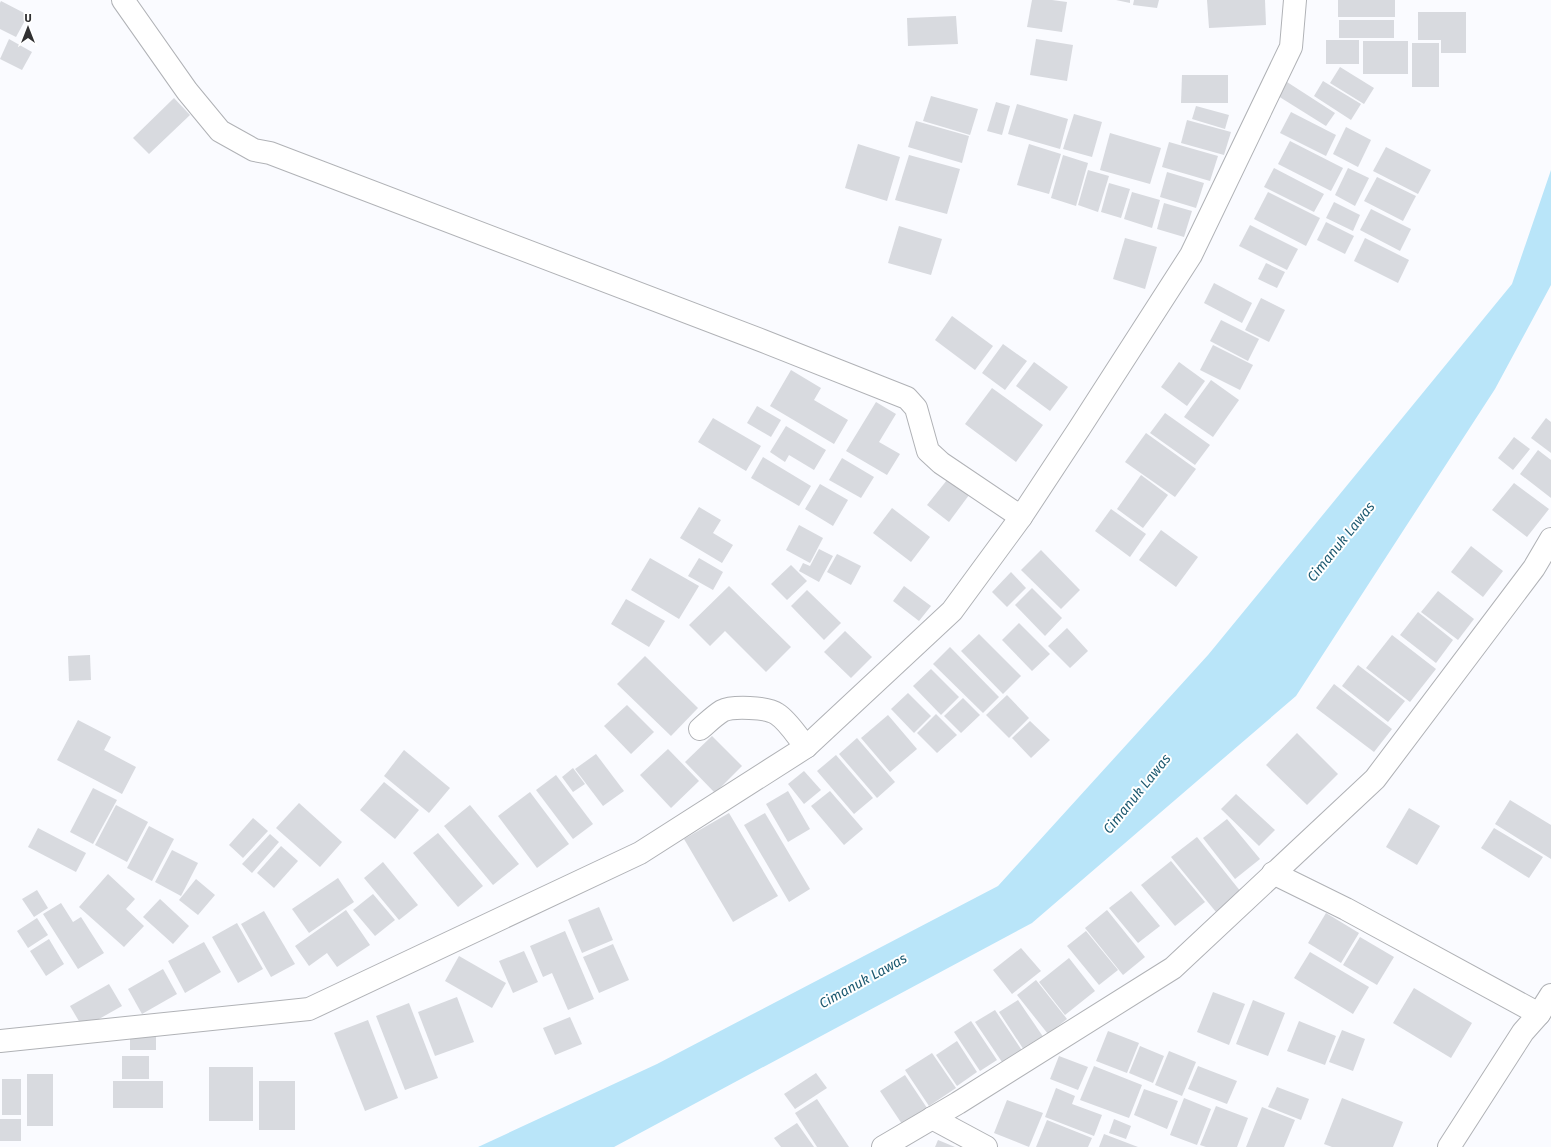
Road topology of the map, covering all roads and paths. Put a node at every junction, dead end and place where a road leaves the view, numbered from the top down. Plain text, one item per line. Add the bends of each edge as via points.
1 (123, 0) edge
2 (1295, 0) edge
3 (1021, 517) junction
4 (1551, 539) edge
5 (700, 729) dead end
6 (806, 747) junction
7 (1274, 874) junction
8 (1551, 995) edge
9 (1539, 1014) junction
10 (0, 1041) edge
11 (932, 1118) junction
12 (883, 1147) edge
13 (986, 1147) edge
14 (1449, 1147) edge

1 - 3 street via 187,91 220,131 254,150 278,156 907,398 916,408 928,451
2 - 3 street via 1291,46 1191,255
3 - 6 street via 952,612
4 - 7 street via 1534,568 1375,779
5 - 6 street via 717,714 727,710 753,708 771,711 782,718
6 - 10 street via 640,853 309,1009
7 - 9 street via 1346,909
7 - 11 street via 1173,968
8 - 9 street
9 - 14 street via 1523,1032
11 - 12 street
11 - 13 street

